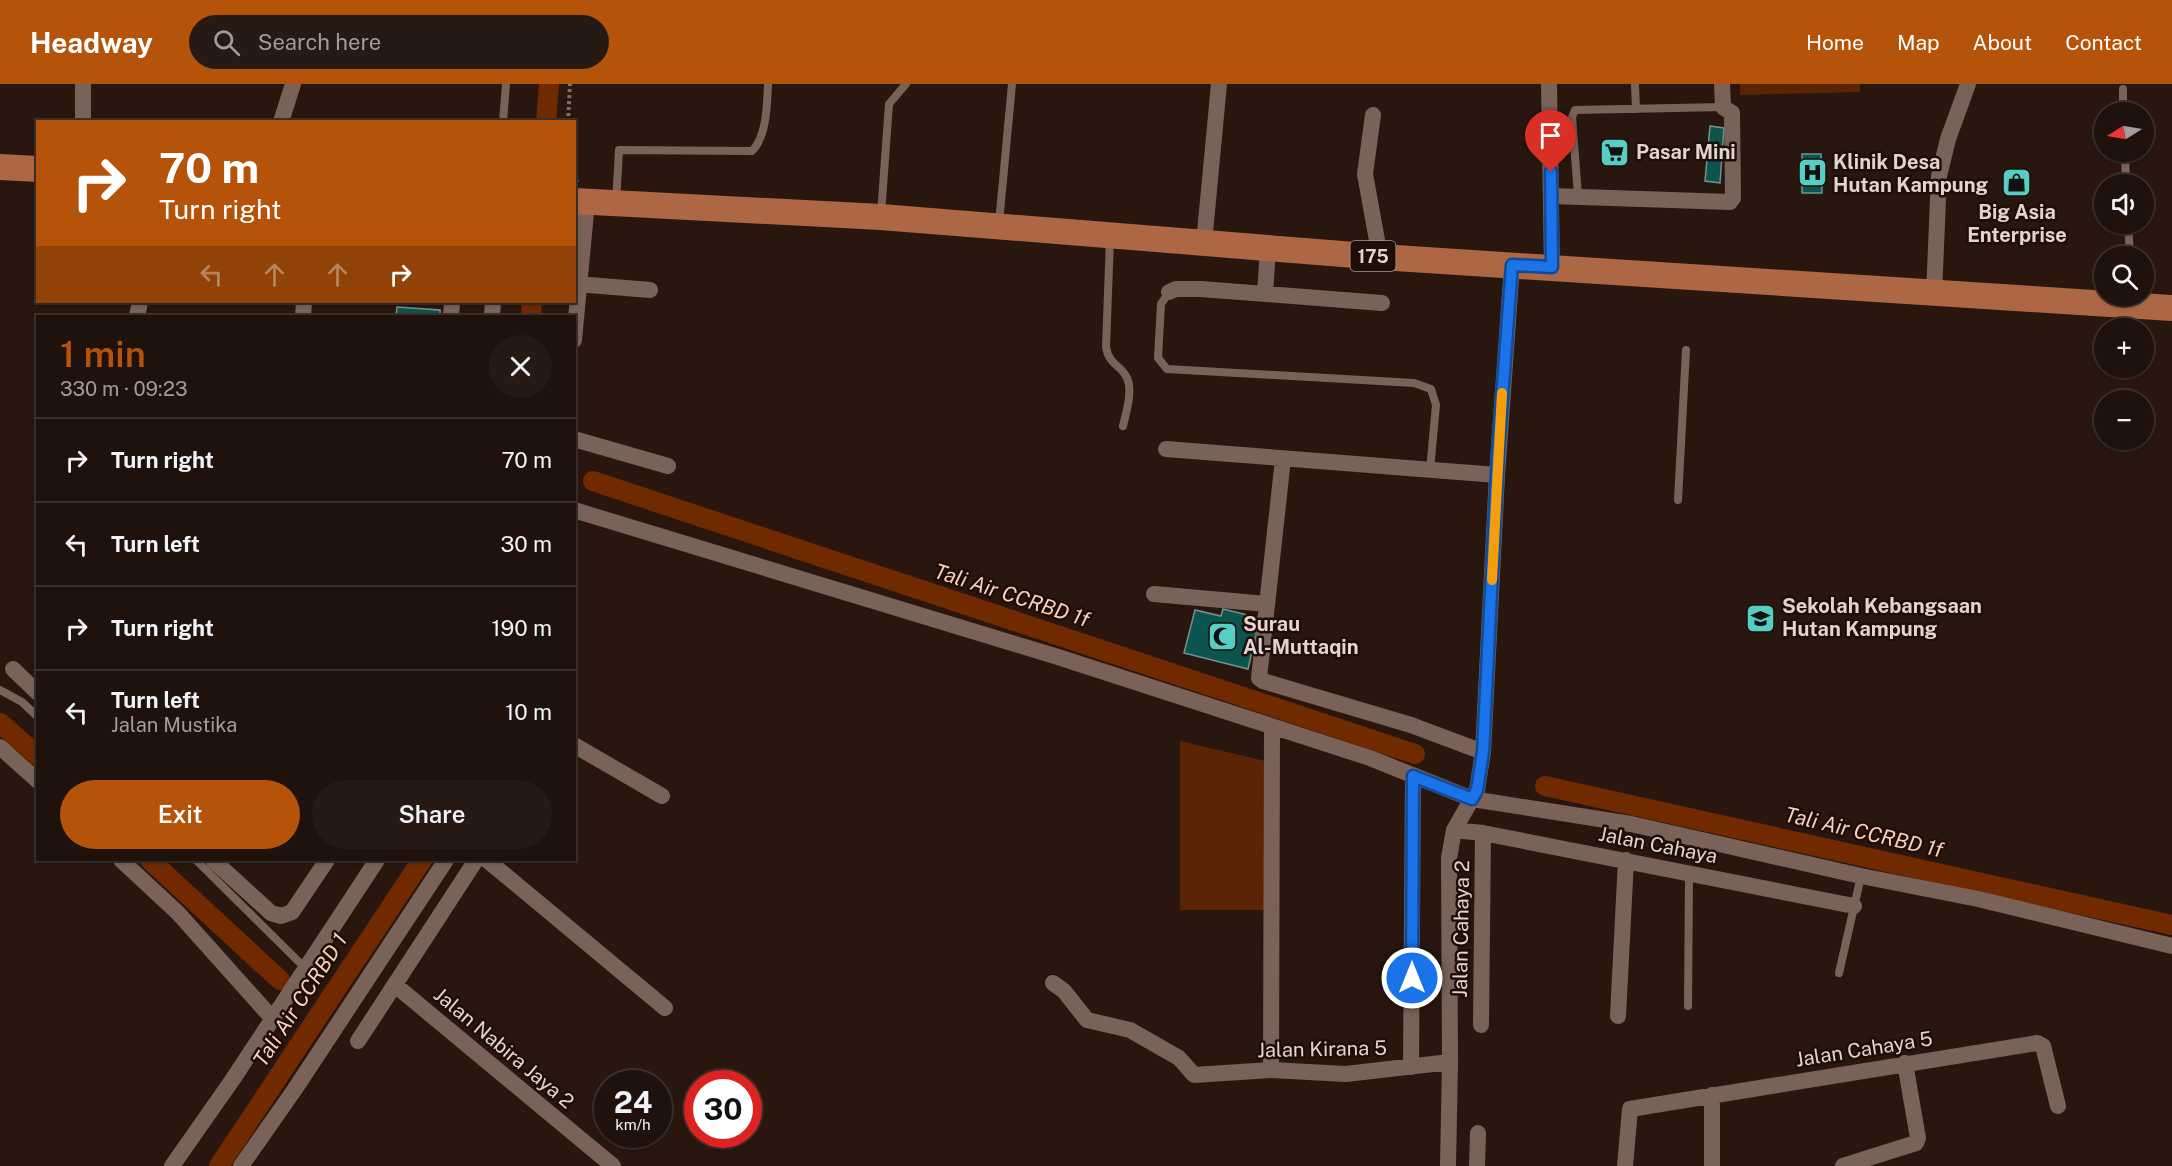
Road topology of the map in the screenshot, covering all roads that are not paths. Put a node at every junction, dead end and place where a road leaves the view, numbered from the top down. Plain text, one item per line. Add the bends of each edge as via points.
1 (83, 84) edge
2 (293, 84) edge
3 (506, 84) edge
4 (768, 84) edge
5 (906, 84) edge
6 (1012, 84) edge
7 (1219, 84) edge
8 (1635, 84) edge
9 (1722, 84) edge
10 (1968, 84) edge
11 (2122, 89) dead end
12 (1549, 92) edge
13 (2123, 102) edge
14 (1723, 107) junction
15 (1636, 109) junction
16 (1373, 115) dead end
17 (83, 120) edge
18 (281, 120) edge
19 (503, 120) edge
20 (0, 167) edge
21 (36, 169) edge
22 (0, 176) edge
23 (1552, 196) junction
24 (1578, 196) junction
25 (580, 201) edge
26 (616, 202) junction
27 (881, 217) junction
28 (999, 226) junction
29 (1111, 236) junction
30 (1204, 243) junction
31 (1268, 249) junction
32 (1380, 257) junction
33 (1512, 265) junction
34 (1552, 267) junction
35 (577, 284) junction
36 (650, 290) dead end
37 (1169, 292) joint
38 (1265, 294) junction
39 (1934, 294) junction
40 (2094, 300) edge
41 (576, 303) edge
42 (1382, 303) dead end
43 (2154, 305) edge
44 (2172, 308) edge
45 (1686, 350) dead end
46 (1123, 426) dead end
47 (576, 440) edge
48 (1166, 449) dead end
49 (1283, 459) junction
50 (668, 466) dead end
51 (1430, 471) junction
52 (1497, 475) junction
53 (1677, 500) dead end
54 (576, 511) edge
55 (1154, 594) dead end
56 (1267, 604) junction
57 (13, 669) dead end
58 (0, 690) edge
59 (36, 691) edge
60 (36, 715) edge
61 (1272, 728) junction
62 (576, 746) edge
63 (0, 747) edge
64 (1483, 752) junction
65 (1413, 776) junction
66 (36, 779) edge
67 (662, 796) dead end
68 (1472, 799) junction
69 (1454, 830) junction
70 (1483, 833) junction
71 (1626, 860) junction
72 (122, 861) edge
73 (197, 861) edge
74 (214, 861) edge
75 (326, 861) edge
76 (376, 861) edge
77 (445, 861) edge
78 (475, 861) edge
79 (487, 861) edge
80 (1689, 872) junction
81 (1861, 876) junction
82 (1854, 906) junction
83 (2172, 946) edge
84 (304, 967) junction
85 (1839, 973) dead end
86 (1053, 983) dead end
87 (395, 985) junction
88 (1688, 1006) dead end
89 (665, 1008) dead end
90 (1618, 1016) dead end
91 (272, 1018) junction
92 (1481, 1026) dead end
93 (358, 1041) dead end
94 (1450, 1062) junction
95 (1905, 1063) junction
96 (1411, 1067) junction
97 (1270, 1070) junction
98 (1712, 1095) junction
99 (2058, 1106) dead end
100 (1478, 1133) dead end
101 (172, 1166) edge
102 (241, 1166) edge
103 (613, 1166) edge
104 (1448, 1166) edge
105 (1477, 1166) edge
106 (1625, 1166) edge
107 (1712, 1166) edge
108 (1843, 1166) edge

1 - 17 street
2 - 18 street
3 - 19 lane
4 - 26 lane via 762,131 752,151 619,150
5 - 27 lane via 889,104
6 - 28 lane
7 - 30 street
8 - 15 lane
9 - 14 street
10 - 39 street via 1939,176
11 - 13 lane
12 - 23 street
14 - 15 lane
14 - 24 street via 1731,113 1730,202
15 - 24 lane via 1575,110 1572,117
16 - 32 street via 1365,174
20 - 21 main road
20 - 22 street
23 - 24 street
23 - 34 street
25 - 26 main road, 175
25 - 35 street
26 - 27 main road, 175
27 - 28 main road, 175
28 - 29 main road, 175
29 - 30 main road, 175
29 - 46 lane via 1106,347 1111,363 1127,377
30 - 31 main road, 175
31 - 32 main road, 175
31 - 38 street
32 - 33 main road, 175
33 - 34 main road, 175
33 - 52 street
34 - 39 main road, 175
35 - 36 street
35 - 41 street
37 - 38 street via 1194,288
37 - 51 lane via 1161,304 1158,358 1167,369 1414,383 1431,388 1436,405
38 - 42 street
39 - 40 main road, 175
43 - 44 main road, 175
45 - 53 lane
47 - 50 street
48 - 49 street
49 - 51 street
49 - 56 street
51 - 52 street
52 - 64 street
54 - 61 street via 1058,657
55 - 56 street
56 - 64 street via 1258,673 1263,681 1411,725
57 - 59 street
58 - 60 lane
61 - 65 street via 1370,758
61 - 97 street
62 - 67 street
63 - 66 street
64 - 68 street
65 - 68 street
65 - 96 street
68 - 69 street
68 - 81 street via 1631,824
69 - 70 street, Jalan Cahaya
69 - 94 street via 1449,858
70 - 71 street, Jalan Cahaya
70 - 92 street, Jalan Cahaya 2
71 - 80 street, Jalan Cahaya
71 - 90 street
72 - 91 street via 178,913
73 - 84 lane
74 - 75 street via 271,913 281,916 292,912
76 - 84 street
77 - 102 street
78 - 87 street
79 - 89 street
80 - 82 street, Jalan Cahaya
80 - 88 lane
81 - 82 lane
81 - 83 street via 1978,899
82 - 85 lane
84 - 91 street
86 - 97 street, Jalan Kirana 5 via 1088,1020 1138,1035 1179,1058 1194,1075
87 - 93 street
87 - 103 street, Jalan Nabira Jaya 2
91 - 101 street
94 - 96 street, Jalan Kirana 5
94 - 104 street
95 - 98 street, Jalan Cahaya 5
95 - 99 street, Jalan Cahaya 5 via 2040,1043
95 - 108 street via 1916,1143
96 - 97 street, Jalan Kirana 5 via 1346,1074
98 - 106 street, Jalan Cahaya 5 via 1630,1109
98 - 107 street
100 - 105 street

